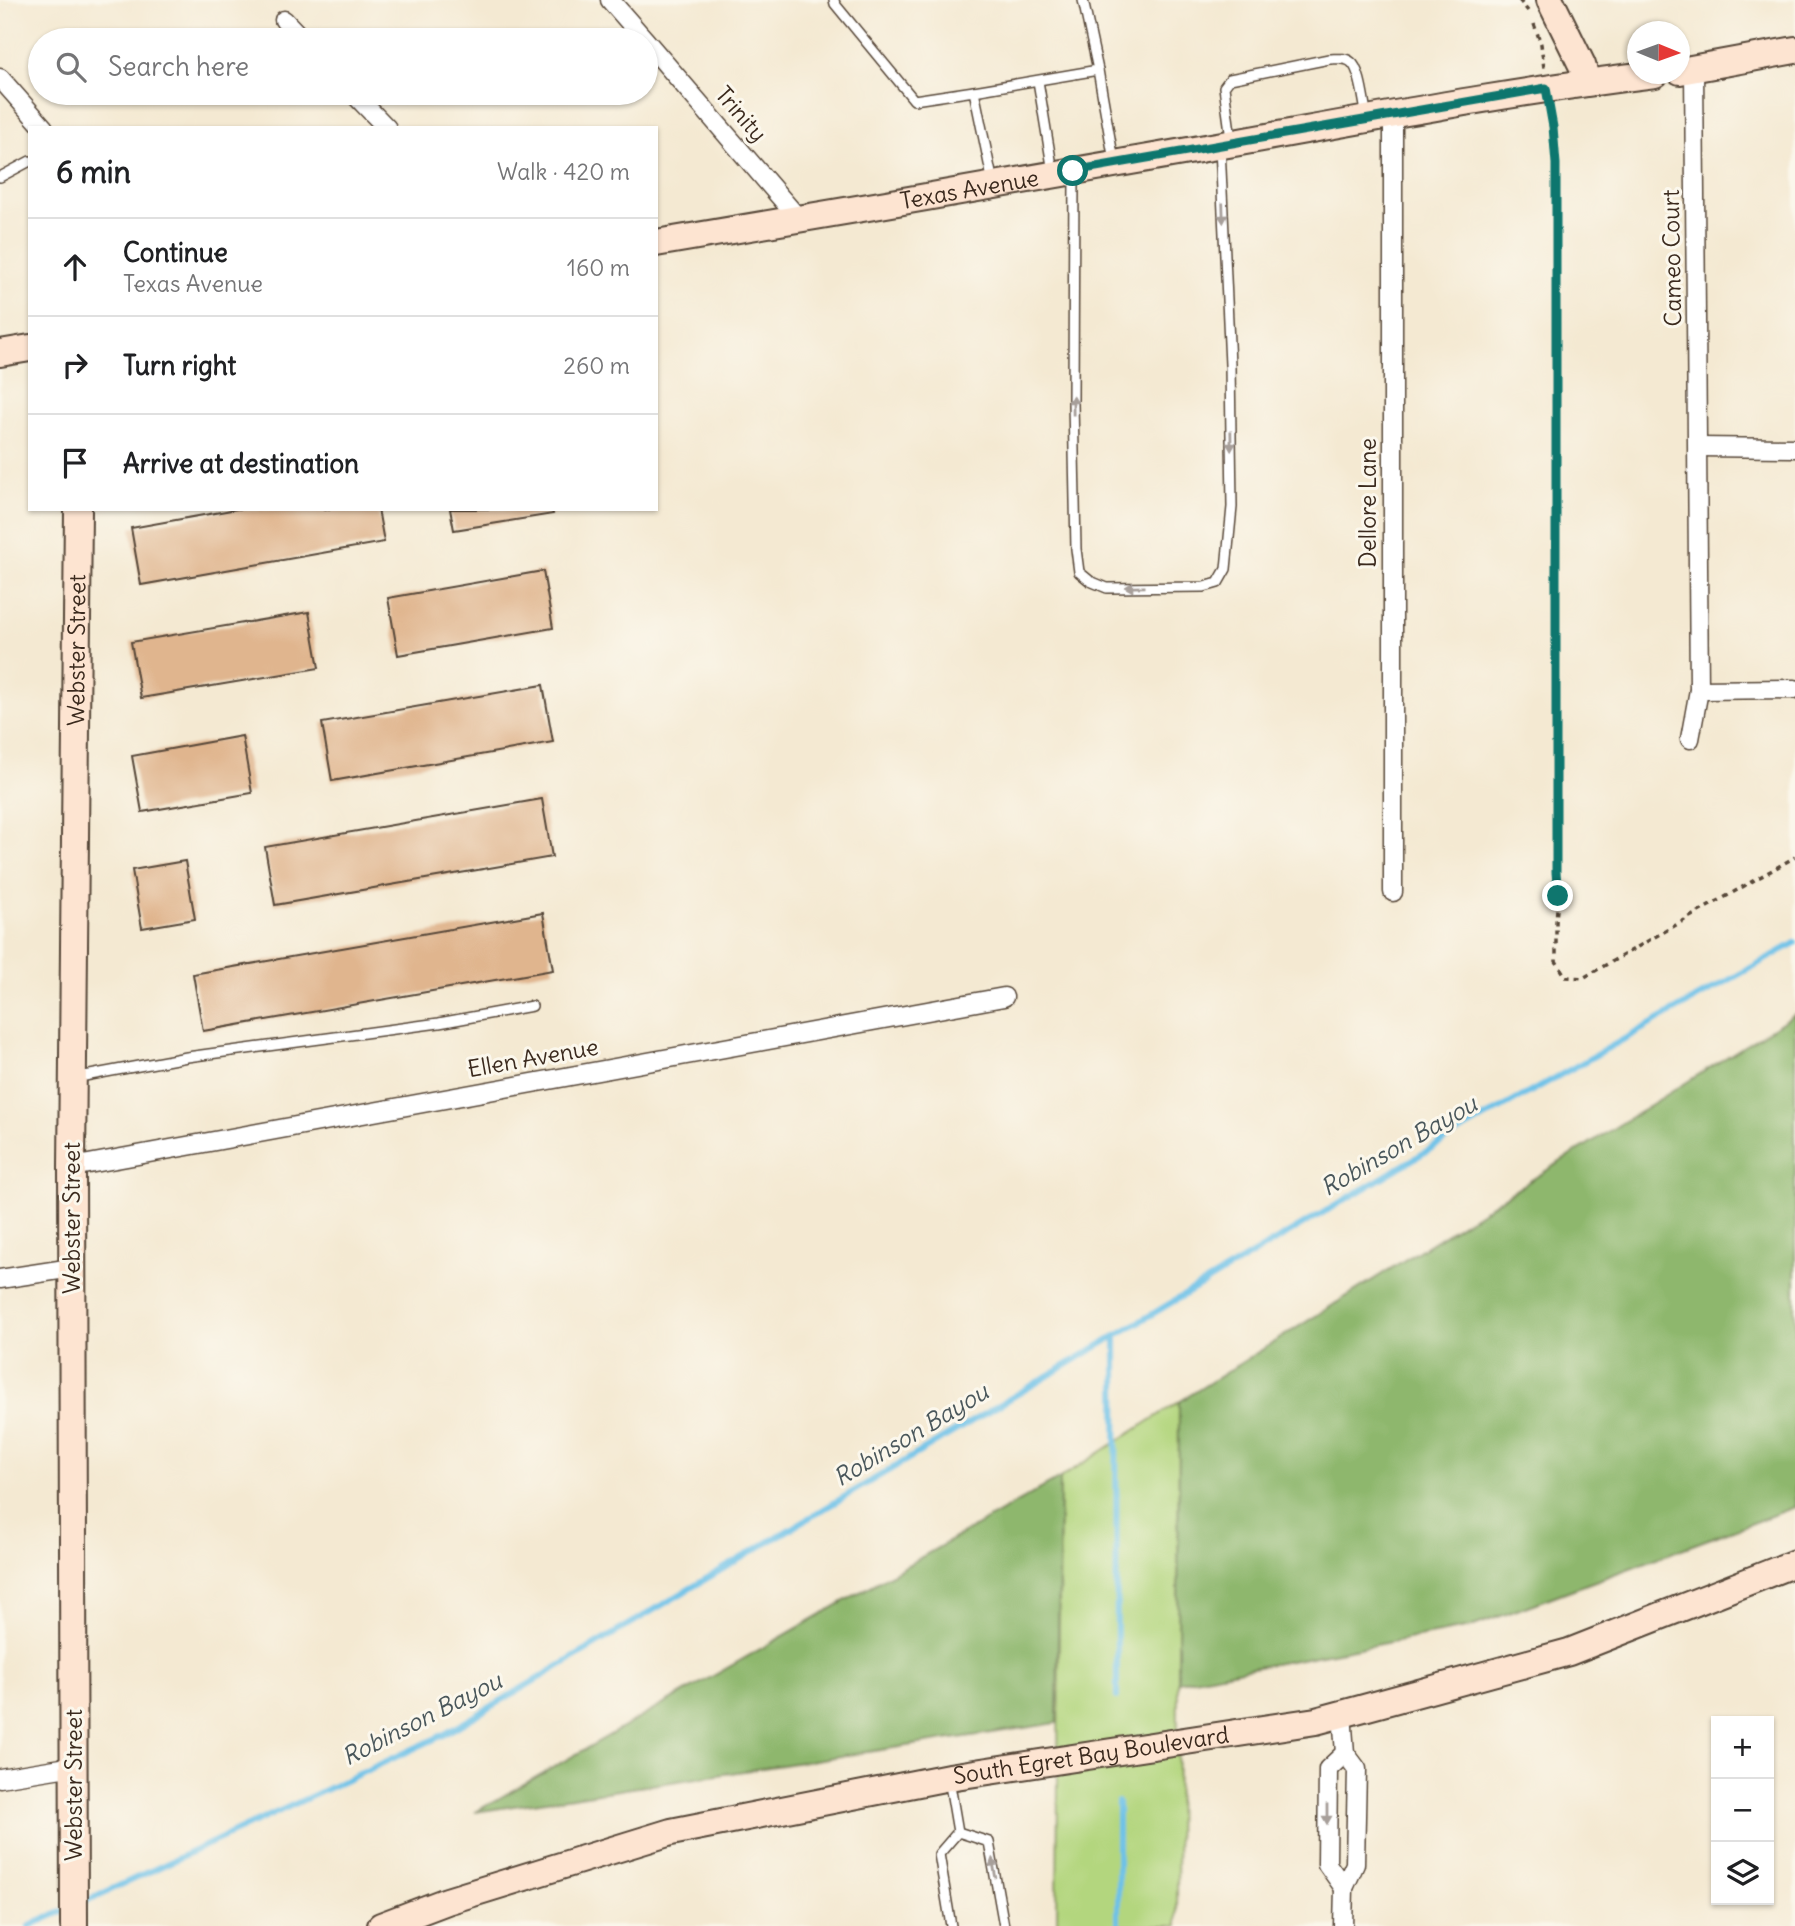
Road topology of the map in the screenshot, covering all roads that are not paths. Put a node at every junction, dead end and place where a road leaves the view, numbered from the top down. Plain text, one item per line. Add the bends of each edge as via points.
1 (610, 0) edge
2 (834, 0) edge
3 (1083, 0) edge
4 (1550, 0) edge
5 (284, 20) dead end
6 (292, 28) edge
7 (634, 28) edge
8 (1795, 50) edge
9 (658, 56) edge
10 (1690, 69) edge
11 (1098, 70) junction
12 (1627, 77) edge
13 (0, 78) edge
14 (1038, 81) junction
15 (1587, 82) junction
16 (1687, 84) edge
17 (974, 92) junction
18 (365, 105) edge
19 (1380, 116) junction
20 (42, 126) edge
21 (385, 126) edge
22 (1226, 144) junction
23 (28, 162) edge
24 (1114, 164) junction
25 (1063, 173) junction
26 (0, 177) edge
27 (993, 185) junction
28 (799, 219) junction
29 (658, 243) edge
30 (28, 348) edge
31 (0, 353) edge
32 (1698, 447) junction
33 (1795, 448) edge
34 (78, 511) edge
35 (1795, 689) edge
36 (1699, 690) junction
37 (1690, 739) dead end
38 (1393, 892) dead end
39 (1004, 998) dead end
40 (532, 1006) dead end
41 (73, 1078) junction
42 (72, 1167) junction
43 (72, 1268) junction
44 (0, 1279) edge
45 (1795, 1563) edge
46 (1342, 1714) junction
47 (1345, 1753) junction
48 (74, 1766) junction
49 (949, 1777) junction
50 (0, 1779) edge
51 (958, 1832) junction
52 (1344, 1888) junction
53 (74, 1926) edge
54 (381, 1926) edge
55 (951, 1926) edge
56 (1004, 1926) edge
57 (1343, 1926) edge

1 - 7 street, Trinity
2 - 17 lane via 914,100
3 - 11 lane
4 - 15 street
5 - 6 street
8 - 10 street
9 - 28 street, Trinity
11 - 14 lane
11 - 24 lane
12 - 15 street, Texas Avenue
13 - 20 street
14 - 17 lane
14 - 25 lane
15 - 19 street, Texas Avenue
16 - 32 street, Cameo Court
17 - 27 lane
18 - 21 street
19 - 22 street, Texas Avenue
19 - 22 lane via 1352,62 1341,58 1239,75 1224,87
19 - 38 street, Dellore Lane
22 - 24 street, Texas Avenue
22 -> 25 lane via 1232,507 1226,569 1218,583 1204,587 1108,588 1079,572
23 - 26 lane
24 - 25 street, Texas Avenue
25 - 27 street, Texas Avenue
27 - 28 street, Texas Avenue
28 - 29 street, Texas Avenue
30 - 31 street
32 - 33 street
32 - 36 street, Cameo Court
34 - 41 street, Webster Street
35 - 36 street
36 - 37 street, Cameo Court
39 - 42 street, Ellen Avenue
40 - 41 lane
41 - 42 street, Webster Street
42 - 43 street, Webster Street
43 - 44 street
43 - 48 street, Webster Street
45 - 46 street, South Egret Bay Boulevard via 1569,1652
46 - 47 street
46 - 49 street, South Egret Bay Boulevard
47 - 52 street via 1357,1769 1355,1864
47 -> 52 street via 1328,1769 1327,1864
48 - 50 street
48 - 53 street, Webster Street
49 - 51 lane
49 - 54 street, South Egret Bay Boulevard via 671,1832
51 - 55 lane via 939,1854
56 -> 51 lane via 989,1843
52 - 57 street

